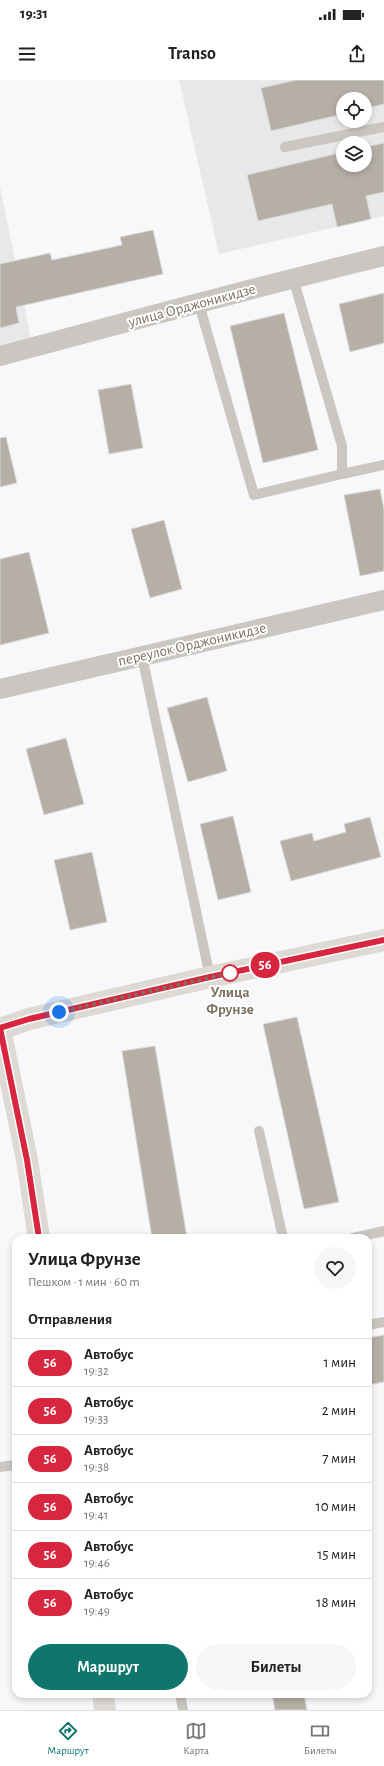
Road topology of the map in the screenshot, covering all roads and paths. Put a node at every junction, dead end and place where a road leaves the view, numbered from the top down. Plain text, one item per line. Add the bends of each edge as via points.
1 (384, 127) edge
2 (285, 147) dead end
3 (384, 256) edge
4 (293, 278) junction
5 (200, 304) junction
6 (0, 356) edge
7 (384, 465) edge
8 (342, 474) junction
9 (384, 600) edge
10 (142, 656) junction
11 (0, 689) edge
12 (384, 940) edge
13 (210, 977) junction
14 (0, 1029) edge
15 (259, 1131) dead end
16 (384, 1231) edge
17 (38, 1234) edge
18 (282, 1234) edge
19 (371, 1234) edge
20 (384, 1322) edge
21 (372, 1324) edge
22 (12, 1466) edge
23 (0, 1467) edge
24 (104, 1698) edge
25 (181, 1698) edge
26 (106, 1710) edge
27 (183, 1710) edge

1 - 2 lane
3 - 4 street, улица Орджоникидзе
4 - 5 street, улица Орджоникидзе
4 - 8 lane via 342,446
5 - 6 street, улица Орджоникидзе
5 - 8 lane via 254,495
7 - 8 lane
9 - 10 street, переулок Орджоникидзе
10 - 11 street, переулок Орджоникидзе
10 - 13 lane
12 - 13 main road
13 - 14 main road via 29,1019
14 - 17 main road via 27,1160
15 - 18 lane
16 - 19 lane
20 - 21 lane
22 - 23 lane
24 - 26 main road
25 - 27 lane

